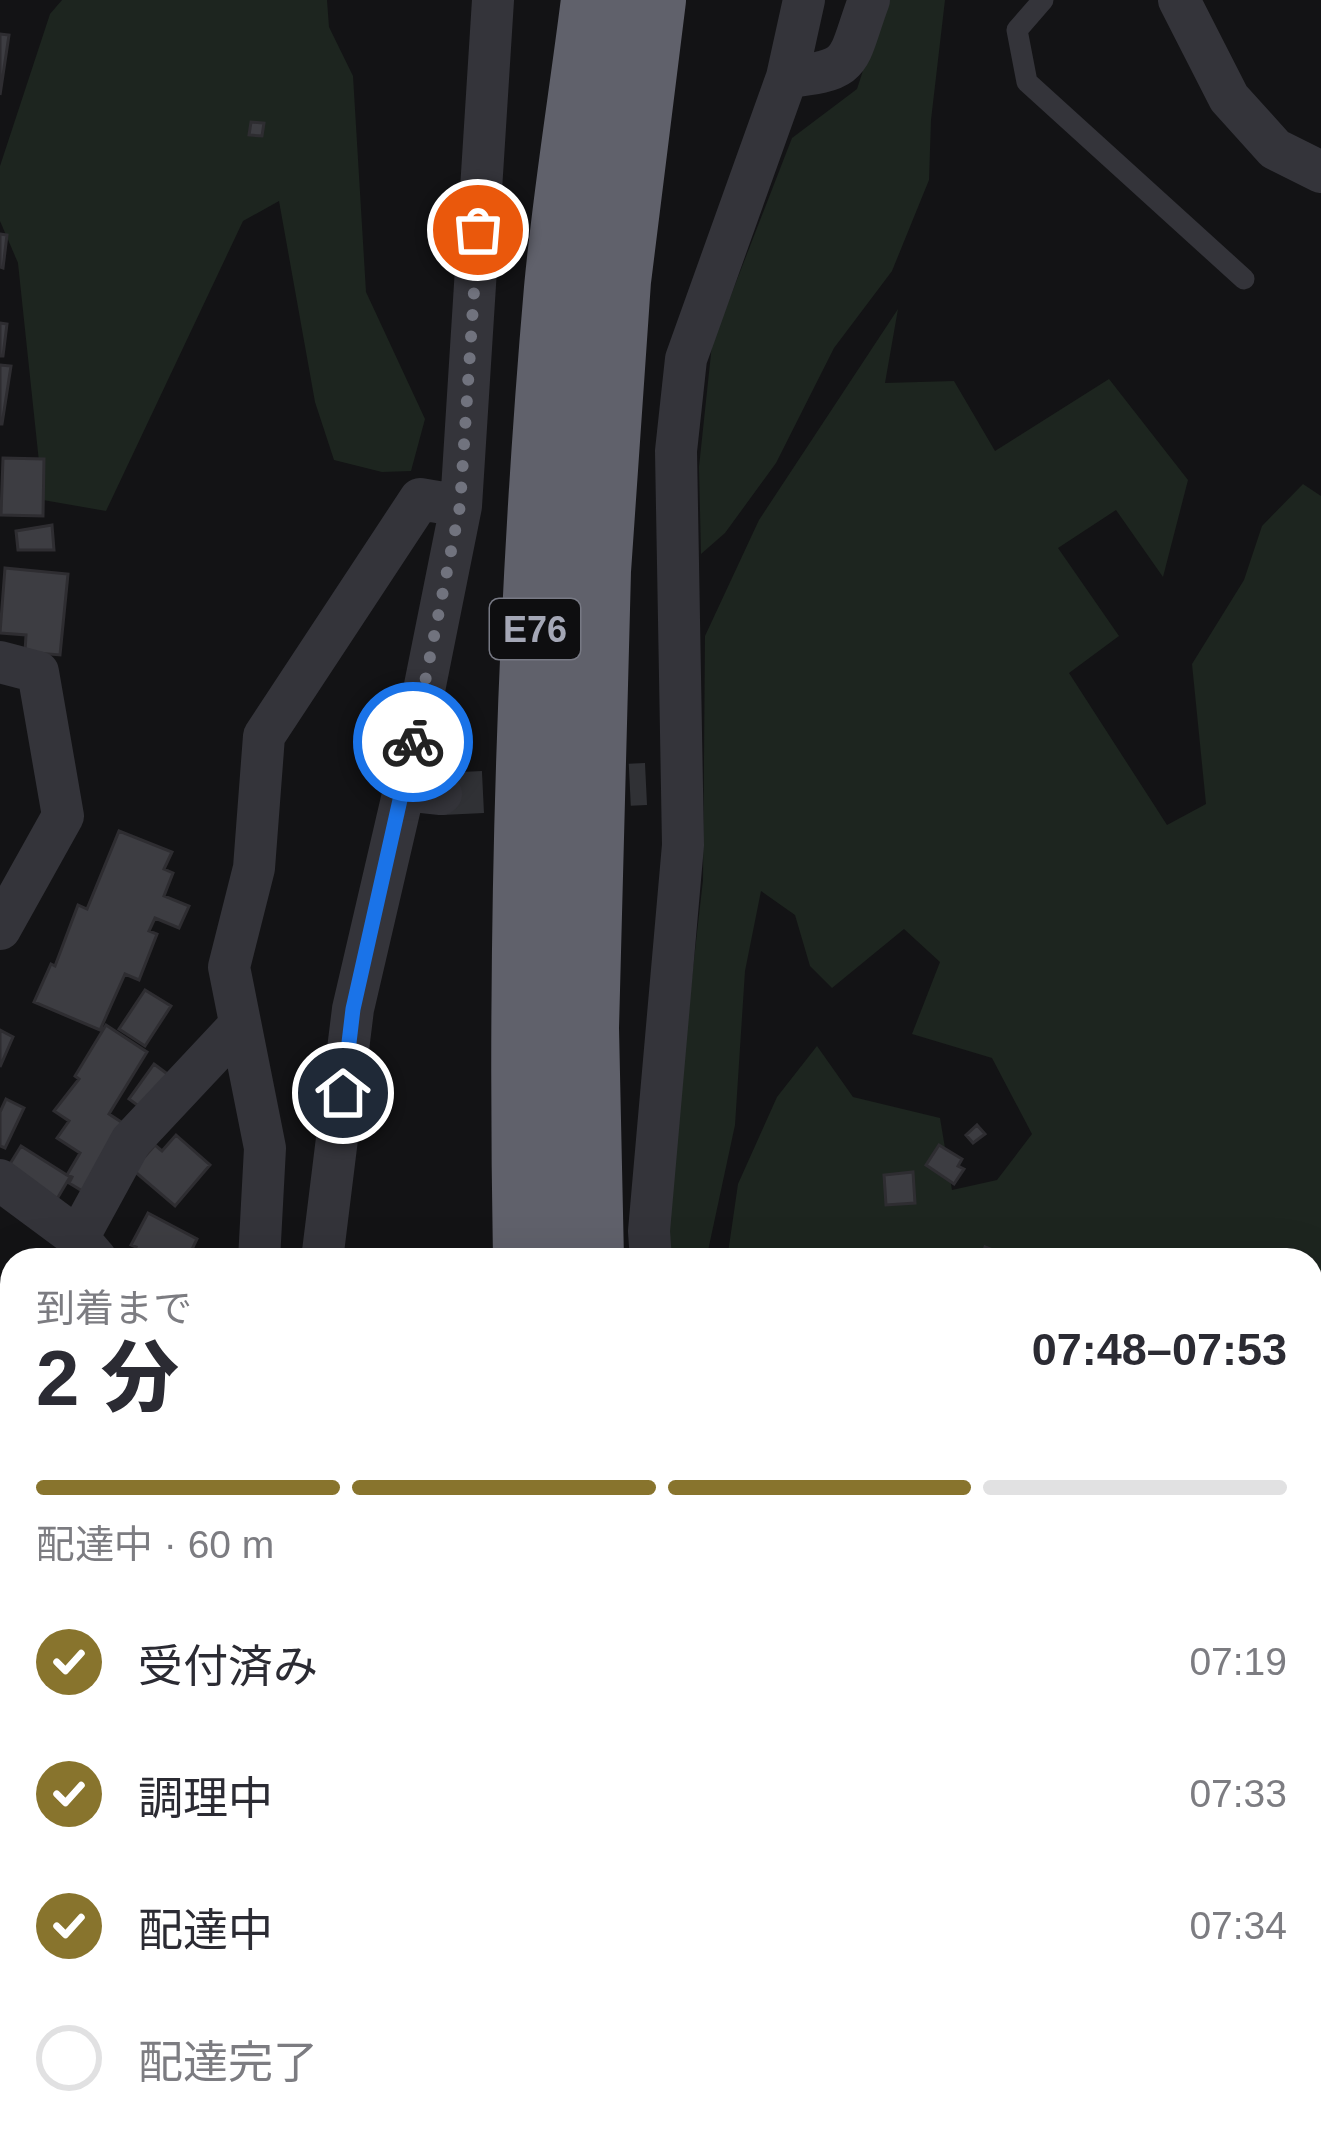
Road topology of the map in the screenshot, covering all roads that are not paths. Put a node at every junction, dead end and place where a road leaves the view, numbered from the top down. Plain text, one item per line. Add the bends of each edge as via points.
1 (494, 0) edge
2 (594, 0) edge
3 (653, 0) edge
4 (804, 0) edge
5 (869, 0) edge
6 (1043, 0) edge
7 (1179, 0) edge
8 (787, 77) junction
9 (1321, 172) edge
10 (1244, 279) dead end
11 (460, 506) junction
12 (0, 662) edge
13 (0, 929) edge
14 (238, 1027) junction
15 (0, 1180) edge
16 (87, 1248) edge
17 (88, 1248) edge
18 (260, 1248) edge
19 (323, 1248) edge
20 (526, 1248) edge
21 (591, 1248) edge
22 (650, 1248) edge

1 - 11 street
2 - 20 highway, E76 via 558,284 537,556 522,1048
3 - 21 highway, E76 via 617,281 598,571 586,1028
4 - 8 street
5 - 8 street via 848,57 834,72
6 - 10 lane via 1017,30 1027,82
7 - 9 street via 1229,98 1275,149
8 - 22 street via 686,359 664,783 683,845
11 - 14 street via 420,499 265,736 254,868 229,967
11 - 19 street via 423,792 353,1009
12 - 13 street via 38,672 63,816
14 - 17 street via 131,1141
14 - 18 street via 266,1148
15 - 16 street

